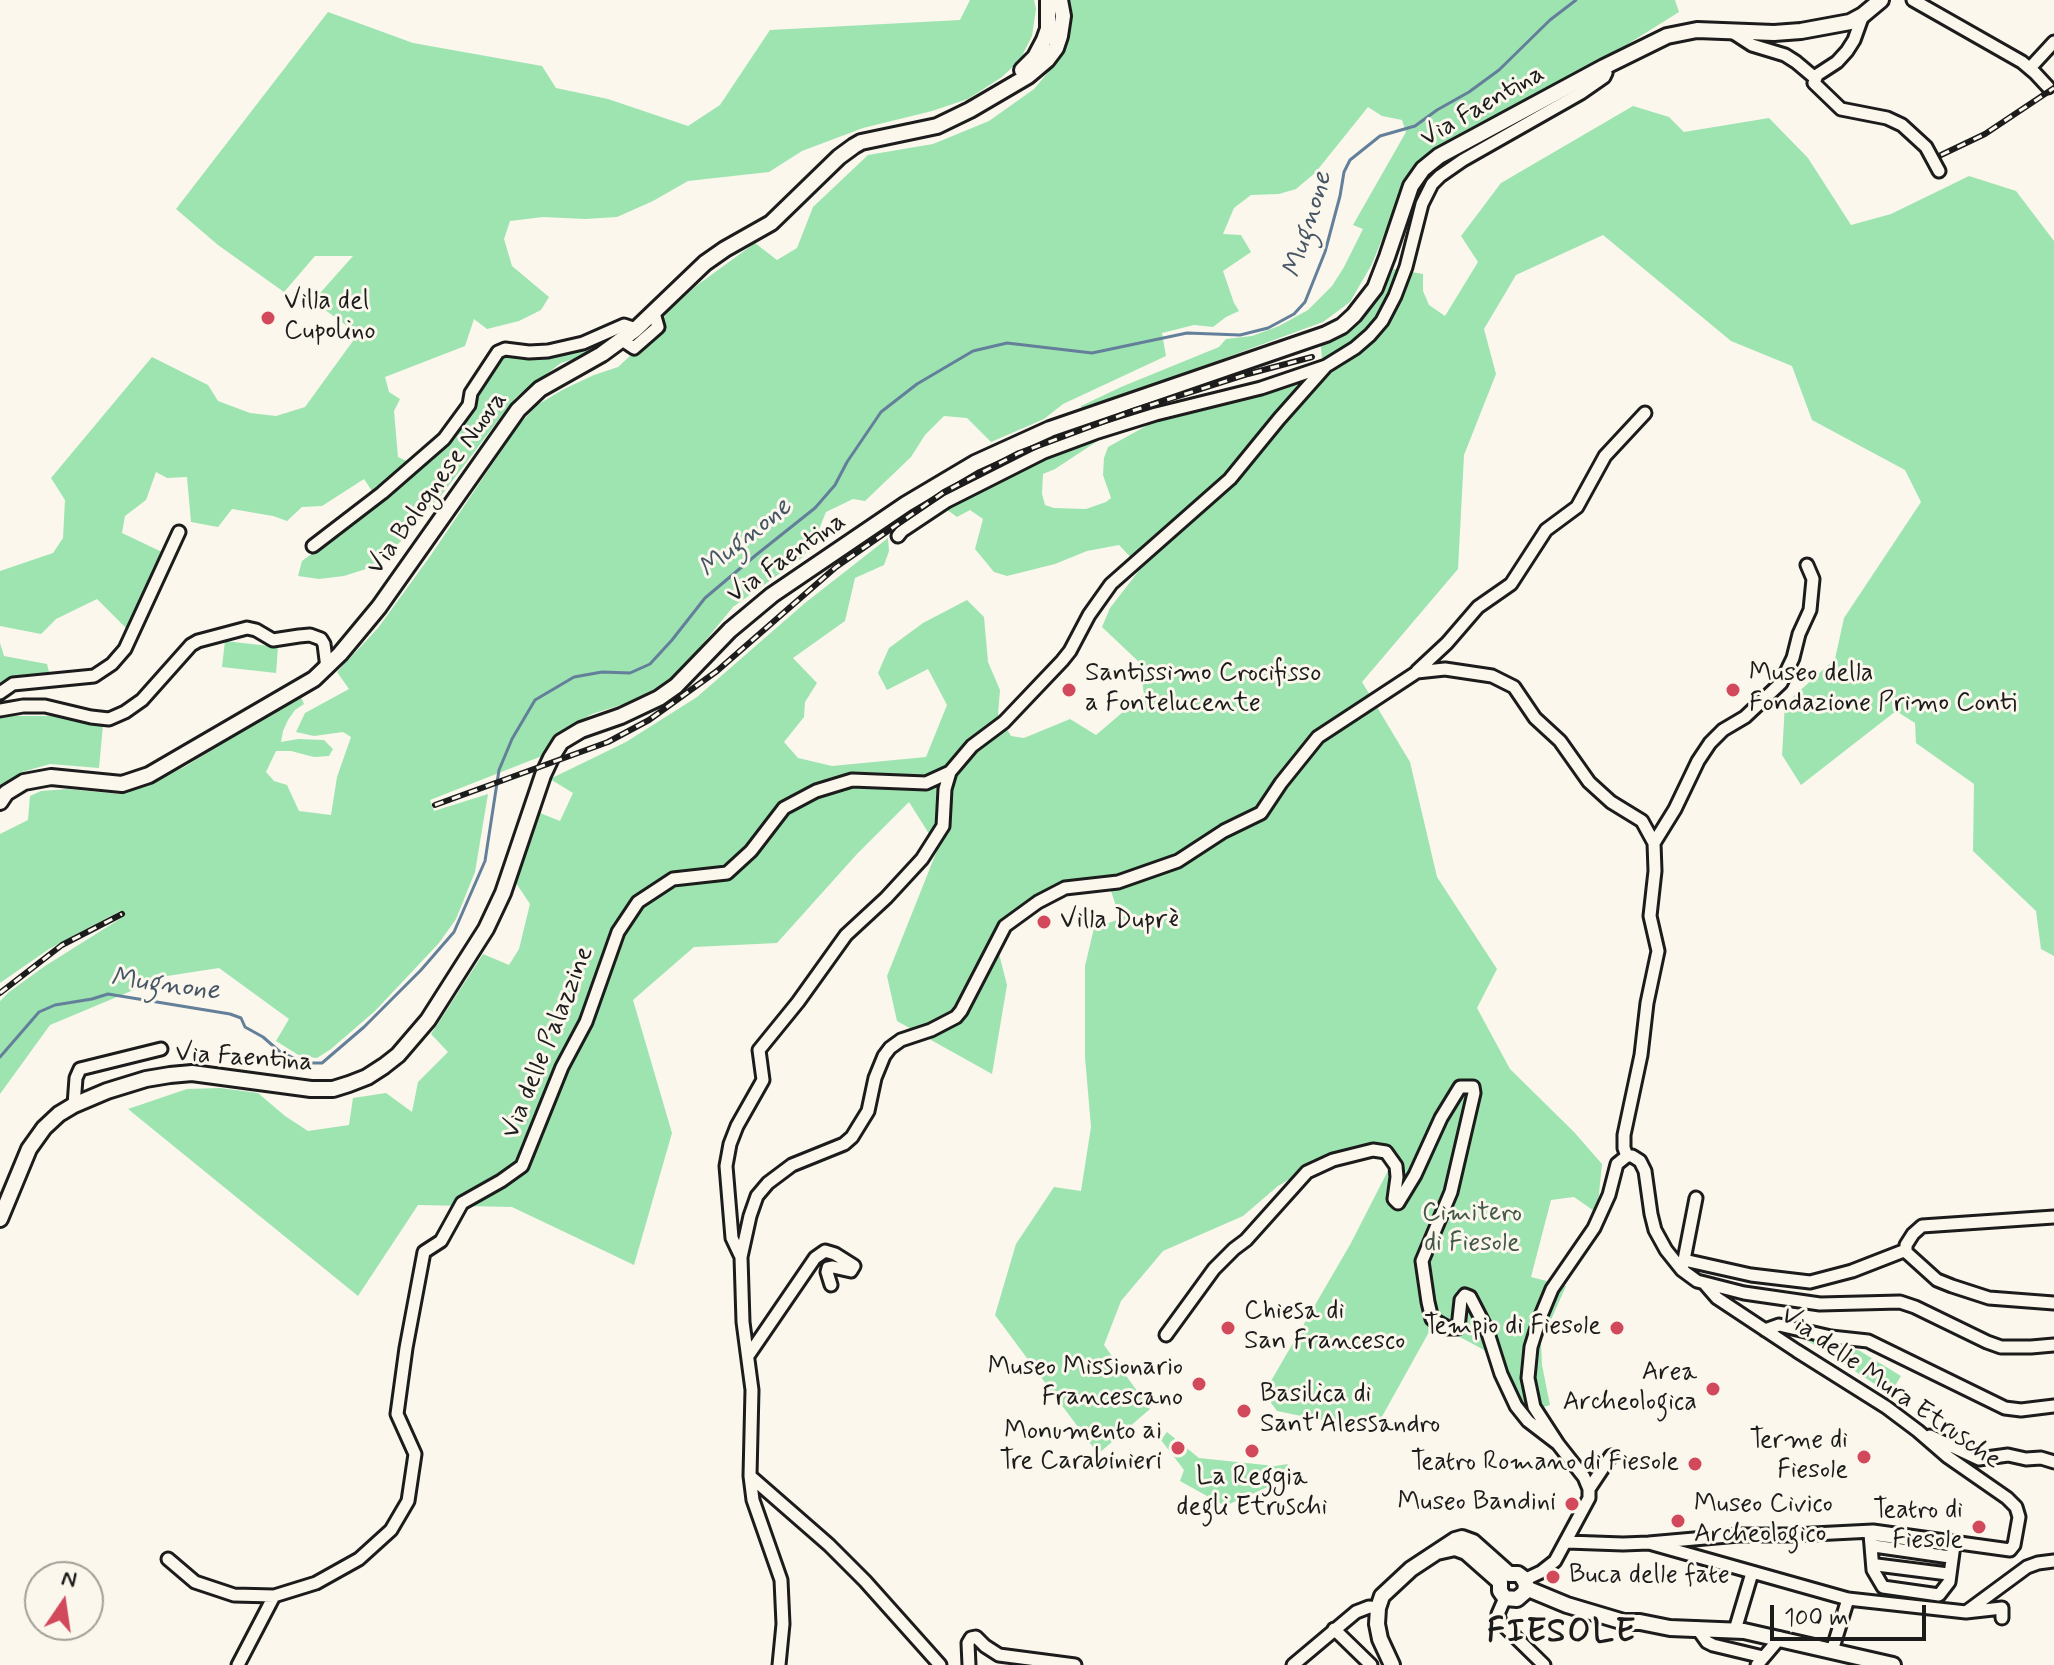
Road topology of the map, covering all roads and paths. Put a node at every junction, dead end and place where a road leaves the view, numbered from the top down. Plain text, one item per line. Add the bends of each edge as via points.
1 (1048, 0) edge
2 (1060, 0) edge
3 (1881, 0) edge
4 (1913, 0) edge
5 (1863, 15) junction
6 (1731, 31) junction
7 (2054, 42) edge
8 (1604, 67) junction
9 (2030, 68) junction
10 (1815, 78) junction
11 (2048, 87) dead end
12 (985, 101) junction
13 (1939, 171) dead end
14 (654, 313) junction
15 (636, 329) junction
16 (622, 340) junction
17 (1326, 366) junction
18 (1645, 413) dead end
19 (179, 532) dead end
20 (898, 536) dead end
21 (313, 546) dead end
22 (1807, 565) dead end
23 (327, 668) junction
24 (1417, 672) junction
25 (0, 693) edge
26 (0, 710) edge
27 (950, 772) junction
28 (0, 802) edge
29 (1654, 843) junction
30 (161, 1049) dead end
31 (74, 1105) junction
32 (1627, 1156) junction
33 (1696, 1198) dead end
34 (2054, 1217) edge
35 (0, 1219) edge
36 (1906, 1250) junction
37 (741, 1257) junction
38 (1683, 1265) junction
39 (1704, 1283) junction
40 (831, 1285) dead end
41 (2054, 1303) edge
42 (1765, 1330) junction
43 (1166, 1335) dead end
44 (2054, 1345) edge
45 (748, 1356) junction
46 (2054, 1406) edge
47 (1918, 1431) junction
48 (1558, 1444) junction
49 (1611, 1456) dead end
50 (2054, 1462) edge
51 (750, 1476) junction
52 (1589, 1489) junction
53 (1872, 1537) junction
54 (1567, 1542) junction
55 (1952, 1542) junction
56 (1649, 1543) junction
57 (1950, 1557) junction
58 (168, 1559) dead end
59 (2054, 1561) edge
60 (1752, 1573) junction
61 (1505, 1578) junction
62 (1525, 1584) junction
63 (274, 1596) junction
64 (1505, 1598) junction
65 (1848, 1599) junction
66 (1378, 1608) junction
67 (1966, 1612) junction
68 (2002, 1618) dead end
69 (1697, 1628) junction
70 (1334, 1629) junction
71 (1735, 1630) junction
72 (1780, 1638) junction
73 (1832, 1651) junction
74 (1760, 1661) edge
75 (1295, 1664) edge
76 (238, 1665) edge
77 (779, 1665) edge
78 (940, 1665) edge
79 (969, 1665) edge
80 (1075, 1665) edge
81 (1371, 1665) edge
82 (1392, 1665) edge
83 (1544, 1665) edge
84 (1893, 1665) edge

1 - 12 main road, Via Bolognese Nuova via 1048,29 1040,49
2 - 12 main road, Via Bolognese Nuova via 1063,16 1056,48 1028,76
3 - 5 main road, Via Faentina
4 - 9 street
5 - 6 main road, Via Faentina via 1801,31
5 - 10 street via 1847,51
6 - 8 main road, Via Faentina via 1675,33
6 - 10 street via 1752,45 1785,55
7 - 9 street
8 - 17 street, Via Faentina via 1604,77 1581,93 1440,176 1422,204 1406,267 1382,321 1355,348
8 - 31 main road, Via Faentina via 1432,160 1411,186 1375,288 1342,326 1050,429 975,463 772,595 659,698 561,742 543,775 509,879 473,953 428,1020 384,1066 333,1089 170,1075
9 - 11 street
10 - 13 street via 1841,109 1902,125 1926,147
12 - 14 main road, Via Bolognese Nuova via 937,126 854,146 771,223 705,263
14 - 15 main road, Via Bolognese Nuova
14 - 16 street via 658,327 646,338 634,348
15 - 16 main road, Via Bolognese Nuova
15 - 21 street via 624,325 548,351 498,352 444,439
16 - 23 main road, Via Bolognese Nuova via 540,389 518,410 379,607
17 - 20 street, Via Faentina via 1044,452 947,501
17 - 27 street via 1230,479 1111,584 1062,661
18 - 24 street via 1605,456 1577,507 1546,530 1511,584 1478,607
19 - 25 street via 125,649 112,664 94,676 13,684
22 - 29 street via 1813,579 1810,610 1781,683 1710,743
23 - 26 street via 321,639 310,635 273,640 247,628 191,645 142,700 109,719 45,706
23 - 28 main road, Via Bolognese Nuova via 149,775 122,784 51,777 24,782
24 - 29 street via 1445,669 1492,676 1514,687 1589,782 1642,821
24 - 37 street via 1318,737 1261,813 1178,861 1118,882 1065,888 1005,926 956,1017 901,1040 884,1056 868,1111 852,1137 792,1165 757,1196
27 - 37 street via 943,826 922,859 846,935 759,1050 763,1080 737,1126 726,1166 732,1238
27 - 63 street, Via delle Palazzine via 926,783 852,780 816,791 784,808 727,873 673,879 638,902 618,932 586,1022 522,1166 462,1203 441,1241 424,1252 397,1414 415,1454 408,1501 391,1530 359,1559 316,1583
29 - 32 street via 1650,916 1658,951 1624,1135
30 - 31 street, Via Faentina via 80,1069
31 - 35 main road, Via Faentina via 33,1142
32 - 38 street via 1640,1161 1655,1230
32 - 48 street via 1617,1164 1594,1228 1552,1289 1531,1347 1532,1401
33 - 38 street
34 - 36 street via 1922,1226
36 - 38 street via 1810,1282
36 - 41 street via 1937,1280 1952,1286 1989,1298
37 - 45 street
38 - 39 street via 1692,1278
39 - 42 street, Via delle Mura Etrusche
39 - 44 street via 1820,1304 1909,1304 2001,1347
40 - 45 street via 828,1268 851,1271 854,1266 825,1251
42 - 46 street via 1779,1325 1868,1341 2005,1408
42 - 47 street, Via delle Mura Etrusche
43 - 48 street via 1214,1269 1307,1172 1333,1160 1386,1152 1396,1166 1398,1203 1460,1087 1473,1087 1451,1192 1422,1261 1432,1319 1458,1328 1461,1300 1470,1297 1516,1406
45 - 51 street
47 - 50 street via 1979,1459 2008,1455
47 - 55 street, Via delle Mura Etrusche via 2013,1503 2019,1517 2010,1550
48 - 52 street
49 - 52 street
51 - 77 street via 781,1580
51 - 78 street via 829,1545
52 - 54 street via 1588,1502
53 - 53 street via 1873,1570 1883,1587 1939,1595 1949,1582 1954,1545
53 - 55 street
53 - 56 street via 1727,1535
53 - 57 street
53 - 57 street via 1877,1565 1887,1582 1938,1588 1946,1583
54 - 56 street
54 - 62 street via 1555,1561
55 - 57 street
56 - 60 street
58 - 63 street, Via delle Palazzine via 195,1582 234,1595
59 - 67 street via 2027,1567
60 - 65 street
60 - 71 street
61 - 62 main road via 1518,1574
61 - 64 main road via 1500,1591
61 - 66 main road via 1477,1544 1464,1544 1411,1569 1387,1590
62 - 64 main road via 1523,1595
62 - 69 main road via 1607,1618
63 - 76 street
64 - 83 street via 1500,1622
65 - 67 street
65 - 73 street
66 - 70 street via 1361,1609
66 - 82 main road via 1380,1639
67 - 68 street via 2002,1608
69 - 71 main road
69 - 74 street via 1707,1642
70 - 75 street
70 - 81 street
71 - 72 main road
72 - 73 main road
72 - 74 street
73 - 84 main road
79 - 80 street via 968,1643 976,1637 999,1655

